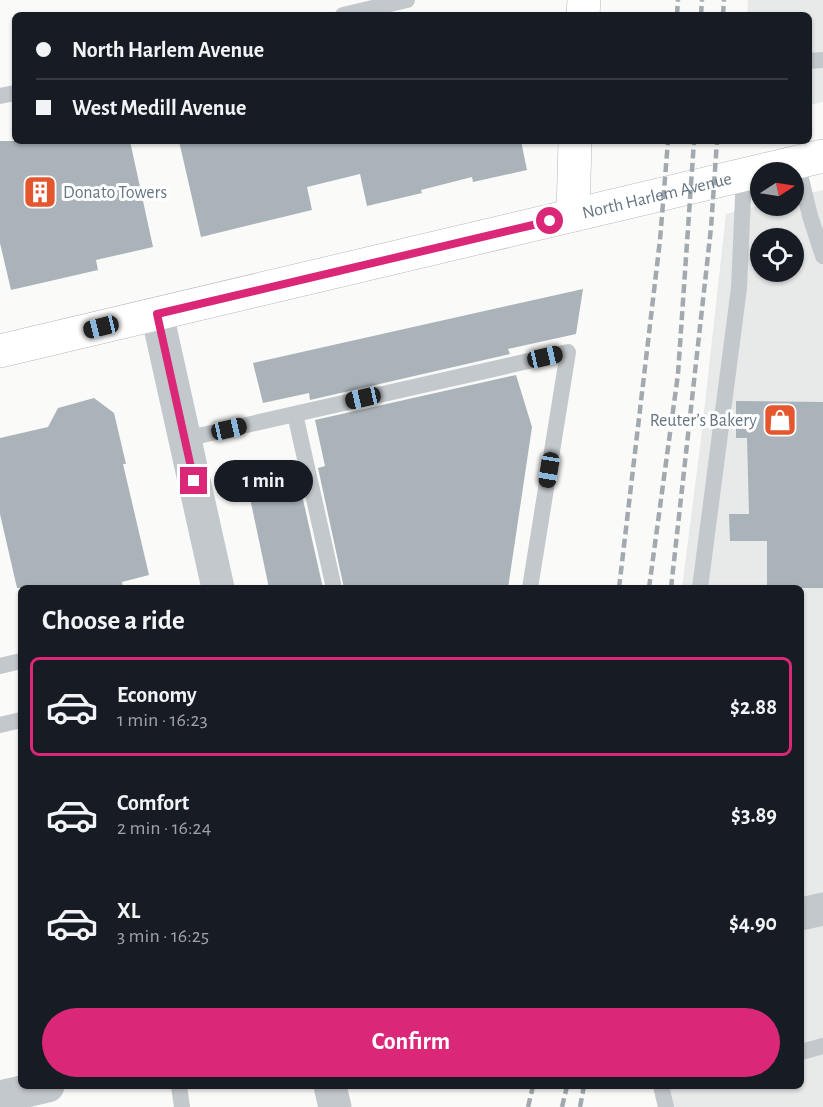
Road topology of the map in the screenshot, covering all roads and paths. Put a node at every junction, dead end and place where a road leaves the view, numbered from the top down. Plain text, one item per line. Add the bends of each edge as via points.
1 (407, 0) edge
2 (356, 12) edge
3 (575, 144) edge
4 (810, 159) edge
5 (744, 174) junction
6 (573, 215) junction
7 (823, 256) edge
8 (157, 314) junction
9 (0, 351) edge
10 (295, 414) junction
11 (185, 439) junction
12 (217, 585) edge
13 (333, 585) edge
14 (530, 585) edge
15 (700, 585) edge
16 (18, 662) edge
17 (0, 666) edge
18 (18, 721) edge
19 (0, 725) edge
20 (823, 909) edge
21 (804, 913) edge
22 (823, 1046) edge
23 (804, 1051) edge
24 (179, 1089) edge
25 (331, 1089) edge
26 (662, 1089) edge
27 (46, 1093) edge
28 (0, 1097) edge
29 (182, 1107) edge
30 (334, 1107) edge
31 (666, 1107) edge

1 - 2 lane
3 - 6 main road
4 - 5 main road, North Harlem Avenue
4 - 7 lane via 810,216
5 - 6 main road, North Harlem Avenue
5 - 15 lane via 738,288
6 - 8 main road, North Harlem Avenue
8 - 9 main road, North Harlem Avenue
8 - 11 street
10 - 11 lane
10 - 13 lane
10 - 14 lane via 568,352
11 - 12 street
16 - 17 lane
18 - 19 lane
20 - 21 street
22 - 23 lane
24 - 29 lane
25 - 30 street
26 - 31 lane
27 - 28 street

